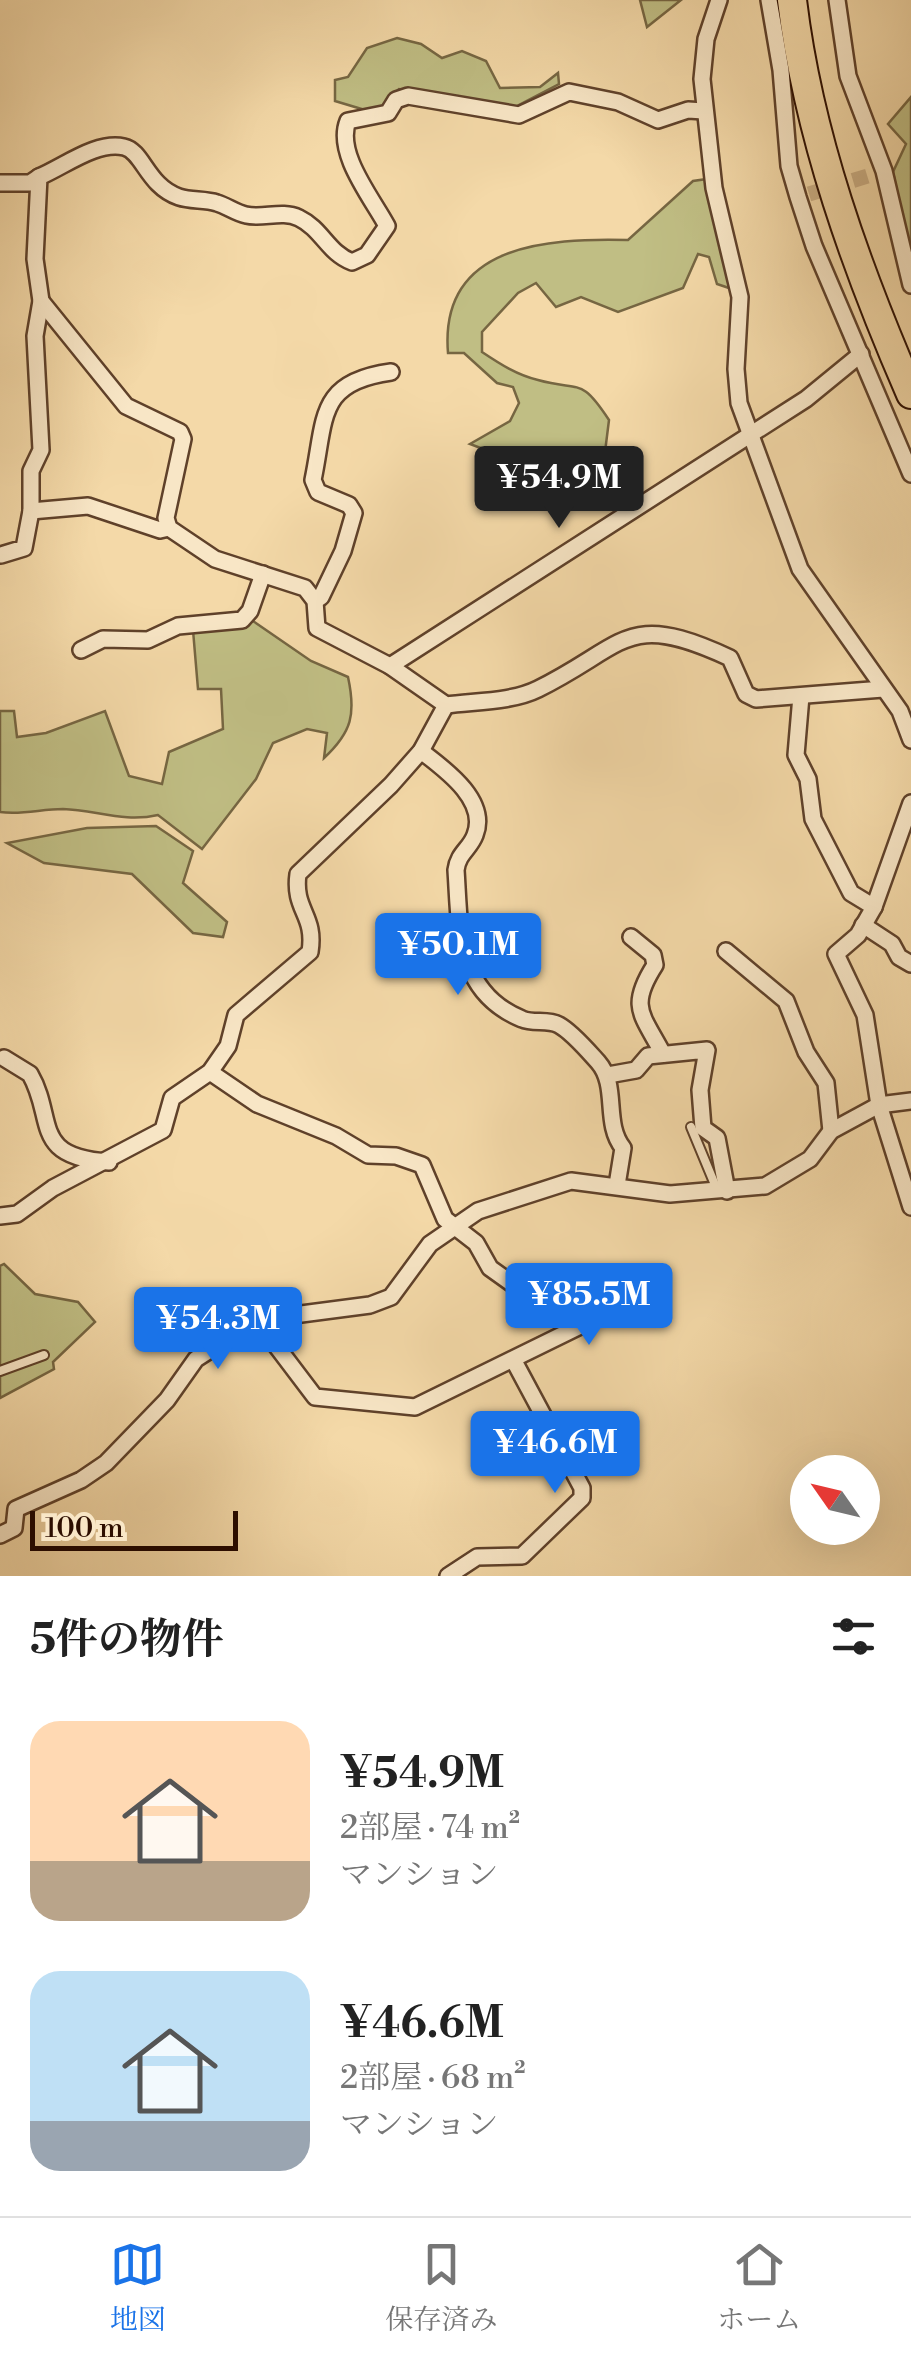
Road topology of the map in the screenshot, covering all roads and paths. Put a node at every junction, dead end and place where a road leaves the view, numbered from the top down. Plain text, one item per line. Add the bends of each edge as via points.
1 (719, 0) edge
2 (769, 0) edge
3 (780, 0) edge
4 (792, 0) edge
5 (802, 0) edge
6 (837, 0) edge
7 (807, 88) junction
8 (704, 111) junction
9 (39, 177) junction
10 (0, 183) edge
11 (911, 286) edge
12 (40, 301) junction
13 (911, 344) edge
14 (861, 354) junction
15 (391, 372) dead end
16 (911, 394) edge
17 (751, 434) junction
18 (911, 474) edge
19 (31, 511) junction
20 (169, 528) junction
21 (1, 555) edge
22 (263, 574) junction
23 (315, 601) junction
24 (81, 650) dead end
25 (390, 666) junction
26 (883, 689) junction
27 (801, 696) junction
28 (446, 705) junction
29 (911, 740) edge
30 (421, 751) junction
31 (911, 802) edge
32 (874, 908) junction
33 (863, 925) junction
34 (631, 937) dead end
35 (726, 951) dead end
36 (911, 964) edge
37 (663, 1054) junction
38 (4, 1058) dead end
39 (210, 1072) junction
40 (608, 1075) junction
41 (911, 1100) edge
42 (879, 1105) junction
43 (691, 1128) dead end
44 (830, 1131) junction
45 (109, 1162) junction
46 (618, 1186) junction
47 (722, 1191) junction
48 (911, 1207) edge
49 (0, 1216) edge
50 (453, 1229) junction
51 (262, 1327) junction
52 (44, 1355) dead end
53 (514, 1361) junction
54 (0, 1371) edge
55 (0, 1535) edge
56 (448, 1576) edge

1 - 8 street via 706,39
2 - 14 street via 789,166
3 - 7 lane
4 - 7 highway
5 - 13 highway via 839,158
6 - 11 street via 848,76
7 - 16 highway via 846,223
8 - 9 street via 658,120 618,102 569,92 519,115 408,96 396,100 388,113 348,121 344,132 348,154 387,226 367,254 352,262 336,256 296,217 248,216 215,202 180,198 153,183 136,152 123,147 95,148
8 - 17 street via 740,297 736,369
9 - 10 street
9 - 12 street
12 - 19 street via 35,336 41,450 31,471
12 - 20 street via 126,406 180,432
14 - 17 street
14 - 18 street
15 - 23 street via 340,386 330,400 313,480 318,492 354,513 344,552
17 - 25 street
17 - 26 street via 800,569
19 - 20 street via 88,506
19 - 21 street via 24,548
20 - 22 street via 215,558
22 - 23 street via 305,588
22 - 24 street via 242,620 178,626 148,640 103,639
23 - 25 street via 317,628
25 - 28 street
26 - 27 street
26 - 29 street
27 - 28 street via 756,699 746,694 730,658 668,632 623,639 535,691
27 - 32 street via 796,755 808,779 813,820 851,893
28 - 30 street
30 - 39 street via 298,874 298,898 314,929 310,952 236,1015 228,1046
30 - 40 street via 458,780 477,821 456,870 470,976 522,1020 559,1025
31 - 32 street
32 - 33 street
33 - 36 street
33 - 42 street via 836,954 864,1015
34 - 37 street via 654,955 638,998
35 - 44 street via 786,1002 826,1083
37 - 40 street via 648,1056 636,1070
37 - 47 street via 707,1050 700,1090 704,1128 717,1138
38 - 45 street via 30,1074 43,1125 58,1146
39 - 45 street via 172,1098 163,1130
39 - 50 street via 256,1104 368,1155 422,1164
40 - 46 street via 614,1136 623,1148
41 - 42 street
42 - 44 street
42 - 48 street
43 - 47 lane
44 - 47 street via 810,1159 765,1186
45 - 49 street via 17,1214
46 - 47 street via 670,1194
46 - 50 street via 572,1181 478,1210
50 - 51 street via 418,1256 391,1297 286,1316
50 - 53 street via 476,1243 490,1268 512,1283 630,1297
51 - 53 street via 315,1397 415,1407
51 - 55 street via 196,1360 106,1463 16,1509 14,1528
52 - 54 lane
53 - 56 street via 582,1498 522,1556 477,1557

